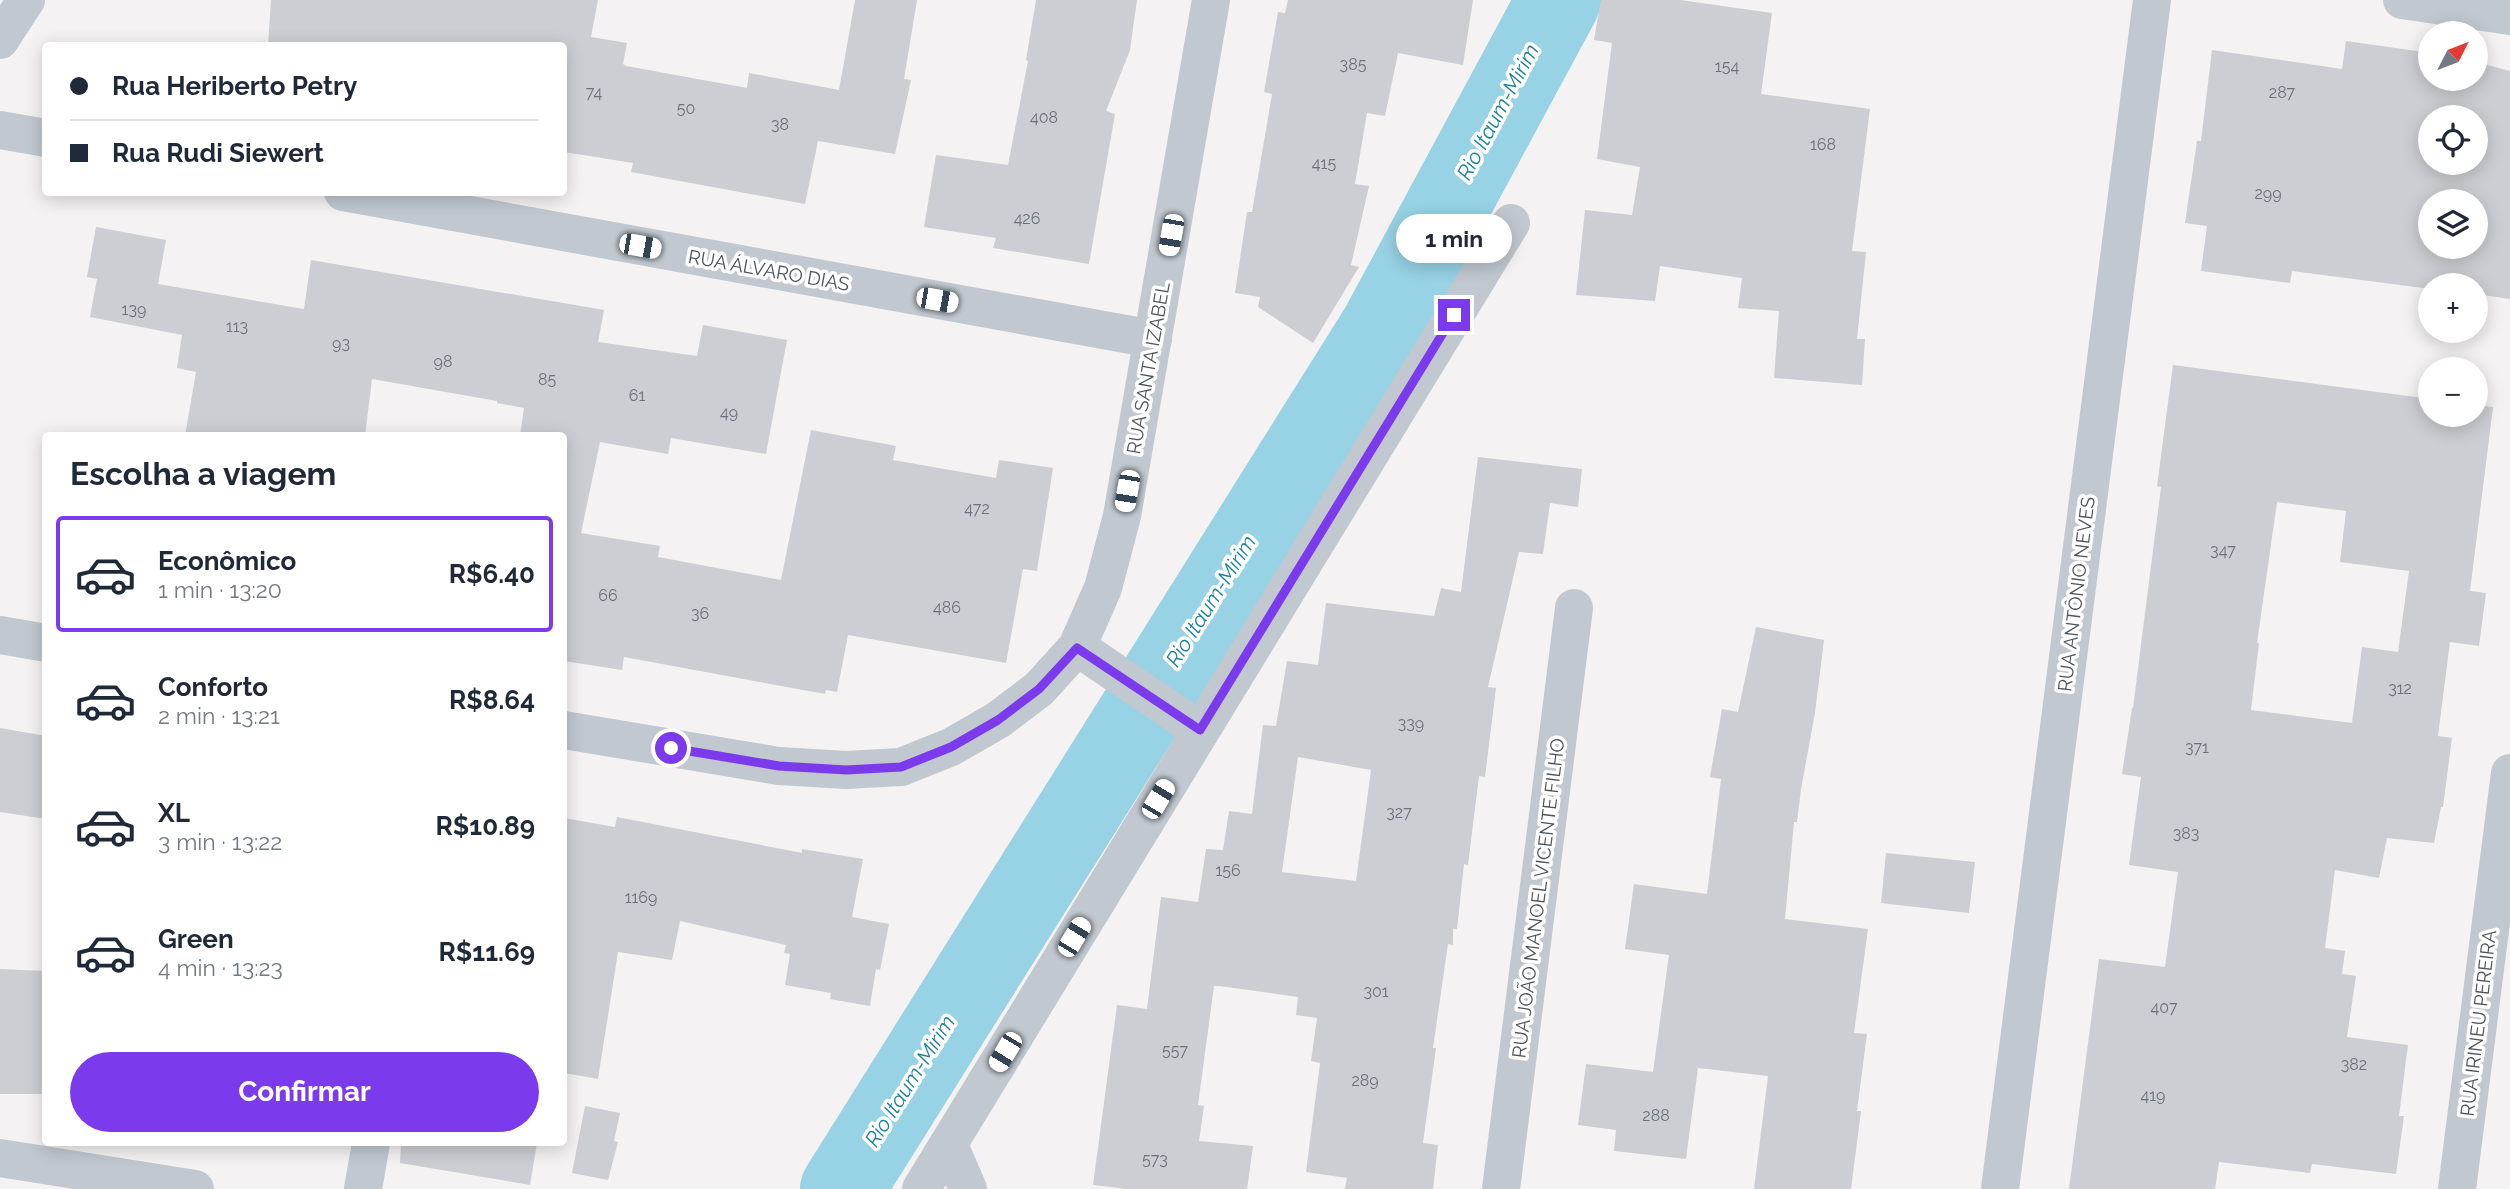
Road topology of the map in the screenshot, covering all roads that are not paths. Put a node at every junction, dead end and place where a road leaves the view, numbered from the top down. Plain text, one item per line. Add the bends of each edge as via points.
1 (26, 0) edge
2 (1210, 0) edge
3 (2152, 0) edge
4 (2402, 0) edge
5 (2510, 16) edge
6 (0, 40) edge
7 (0, 130) edge
8 (42, 137) edge
9 (366, 196) edge
10 (1511, 223) dead end
11 (1153, 339) junction
12 (1574, 607) dead end
13 (0, 635) edge
14 (42, 642) edge
15 (1077, 648) junction
16 (1200, 730) junction
17 (567, 731) edge
18 (2510, 773) edge
19 (949, 1144) junction
20 (370, 1146) edge
21 (0, 1158) edge
22 (195, 1189) edge
23 (363, 1189) edge
24 (921, 1189) edge
25 (968, 1189) edge
26 (1501, 1189) edge
27 (2000, 1189) edge
28 (2457, 1189) edge

1 - 6 street
2 - 11 street, RUA SANTA IZABEL
3 - 27 street, RUA ANTÔNIO NEVES
4 - 5 street
7 - 8 street
9 - 11 street, RUA ÁLVARO DIAS
10 - 16 street
11 - 15 street, RUA SANTA IZABEL via 1122,516 1102,588
12 - 26 street, RUA JOÃO MANOEL VICENTE FILHO
13 - 14 street
15 - 16 street
15 - 17 street via 1039,689 998,720 951,747 901,767 779,766
16 - 19 street
18 - 28 street, RUA IRINEU PEREIRA
19 - 24 street
19 - 25 street
20 - 23 street
21 - 22 street

